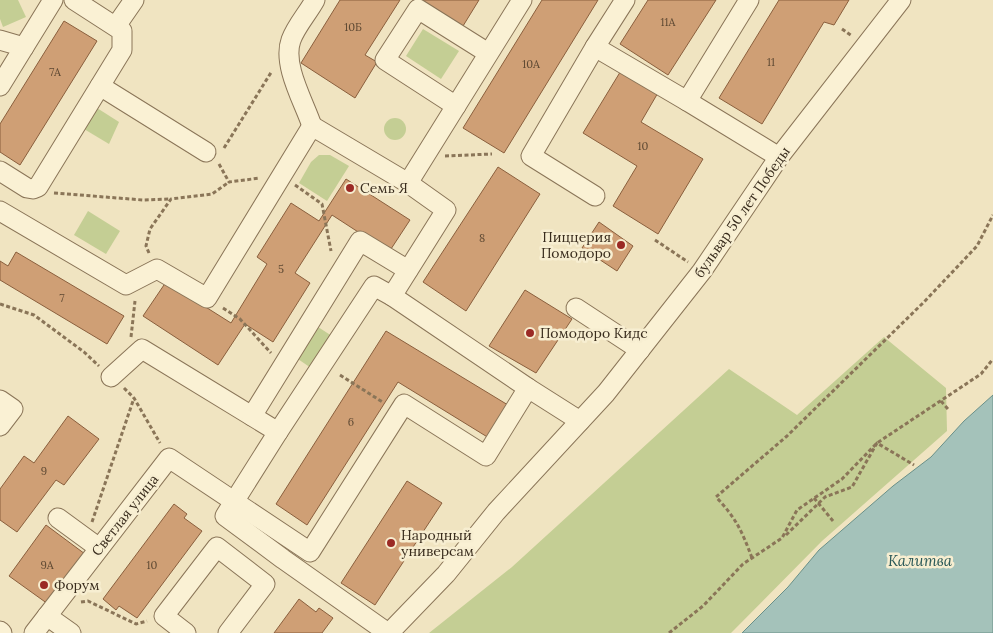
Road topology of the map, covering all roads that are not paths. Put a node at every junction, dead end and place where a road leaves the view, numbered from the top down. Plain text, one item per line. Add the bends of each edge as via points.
1 (53, 0) edge
2 (74, 0) edge
3 (134, 0) edge
4 (315, 0) edge
5 (522, 0) edge
6 (625, 0) edge
7 (749, 0) edge
8 (901, 0) edge
9 (116, 26) junction
10 (0, 40) edge
11 (24, 47) junction
12 (596, 47) junction
13 (488, 53) junction
14 (0, 86) edge
15 (100, 86) junction
16 (687, 101) junction
17 (456, 106) junction
18 (312, 126) junction
19 (211, 155) road end
20 (779, 157) junction
21 (0, 171) edge
22 (408, 183) junction
23 (595, 196) dead end
24 (0, 211) edge
25 (408, 270) junction
26 (392, 296) junction
27 (576, 308) dead end
28 (640, 350) junction
29 (111, 377) dead end
30 (528, 388) junction
31 (0, 400) edge
32 (252, 416) junction
33 (580, 421) junction
34 (0, 426) edge
35 (278, 432) junction
36 (234, 501) junction
37 (58, 518) dead end
38 (92, 543) junction
39 (283, 559) junction
40 (265, 584) junction
41 (52, 611) junction
42 (34, 633) edge
43 (71, 633) edge
44 (186, 633) edge
45 (228, 633) edge
46 (388, 633) edge

1 - 11 street
2 - 9 street
3 - 9 street
4 - 18 street via 292,39 289,59
5 - 13 street
6 - 12 street
7 - 16 street
8 - 20 street, бульвар 50 лет Победы
9 - 15 street via 122,31 122,50
10 - 11 street
11 - 14 street
12 - 16 street
12 - 23 street via 532,156
13 - 17 street
13 - 17 street via 418,9 385,60
15 - 19 street
15 - 21 street via 38,187 27,188
16 - 20 street
17 - 22 street
18 - 22 street
18 - 24 street via 207,298 157,269 126,286
20 - 28 street, бульвар 50 лет Победы via 702,271
22 - 25 street via 446,210
25 - 26 street
25 - 32 street via 360,241
26 - 30 street
26 - 35 street via 374,286
27 - 28 street
28 - 33 street, бульвар 50 лет Победы
29 - 32 street via 142,349
30 - 33 street
30 - 36 street via 486,456 404,404 310,552
31 - 34 street via 13,409
32 - 35 street
33 - 46 street, бульвар 50 лет Победы via 496,512 446,574
35 - 36 street
36 - 38 street, Светлая улица via 169,458
36 - 39 street via 225,516
37 - 38 street
38 - 41 street, Светлая улица
39 - 40 street
39 - 46 street
40 - 44 street via 217,546 164,616
40 - 45 street
41 - 42 street, Светлая улица
41 - 43 street

